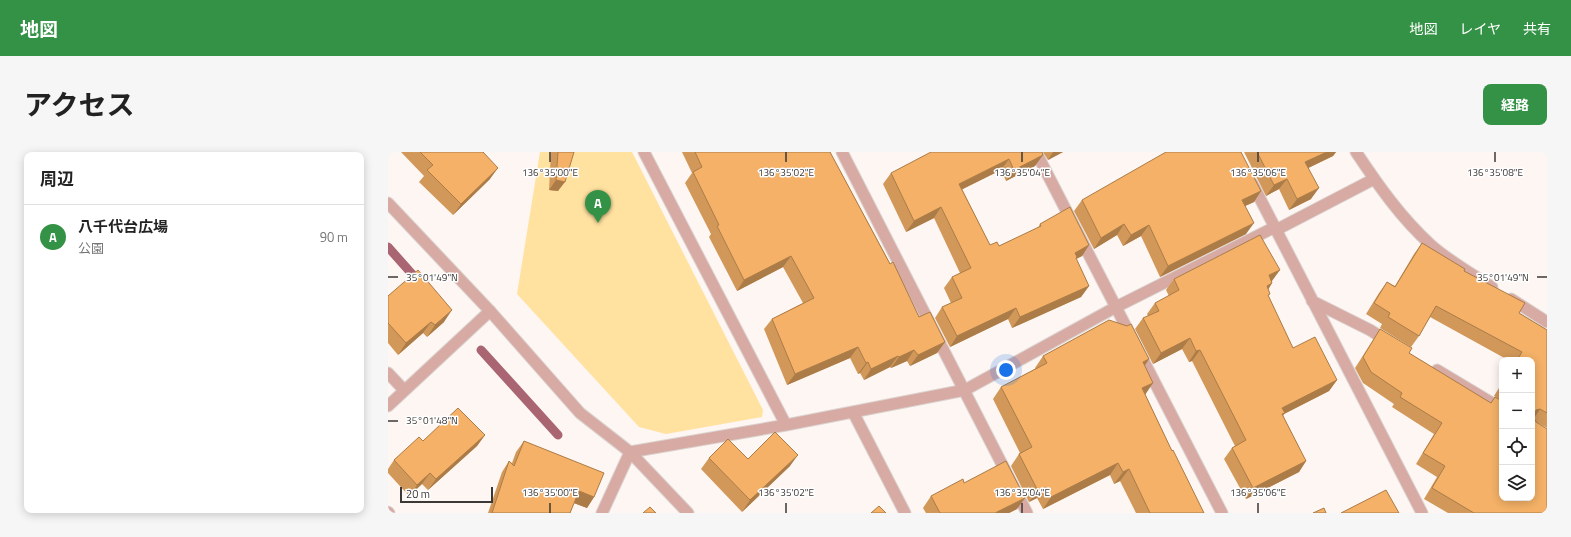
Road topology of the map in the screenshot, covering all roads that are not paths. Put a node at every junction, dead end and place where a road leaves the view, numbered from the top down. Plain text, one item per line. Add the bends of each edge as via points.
1 (644, 152) edge
2 (842, 152) edge
3 (1036, 152) edge
4 (1356, 152) edge
5 (1247, 172) edge
6 (1374, 180) junction
7 (388, 203) edge
8 (1275, 228) junction
9 (1312, 301) junction
10 (1116, 307) junction
11 (490, 311) junction
12 (1547, 322) edge
13 (1396, 346) edge
14 (1429, 366) edge
15 (388, 373) edge
16 (404, 390) junction
17 (965, 390) junction
18 (388, 406) edge
19 (1499, 407) edge
20 (853, 412) junction
21 (786, 424) junction
22 (630, 452) junction
23 (602, 513) edge
24 (688, 513) edge
25 (905, 513) edge
26 (1027, 513) edge
27 (1222, 513) edge
28 (1422, 513) edge

1 - 21 street
2 - 17 street
3 - 10 street
4 - 6 street
5 - 8 street
6 - 8 street
6 - 12 street via 1402,217 1432,246
7 - 11 street
8 - 9 street
8 - 10 street
9 - 13 street
9 - 28 street
10 - 17 street
10 - 27 street
11 - 16 street
11 - 22 street via 580,413
14 - 19 street
15 - 16 street
16 - 18 street
17 - 20 street
17 - 26 street
20 - 21 street
20 - 25 street
21 - 22 street
22 - 23 street
22 - 24 street

